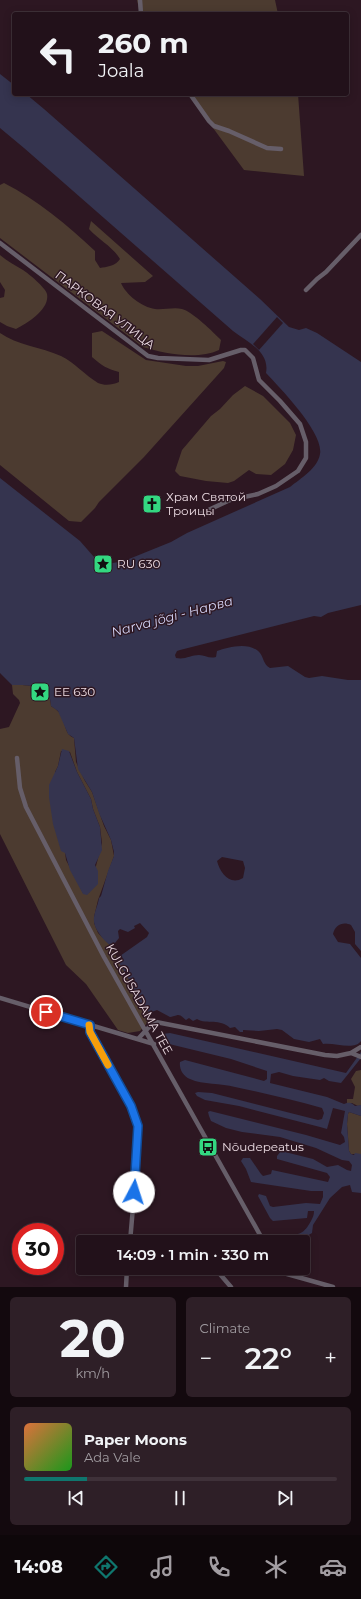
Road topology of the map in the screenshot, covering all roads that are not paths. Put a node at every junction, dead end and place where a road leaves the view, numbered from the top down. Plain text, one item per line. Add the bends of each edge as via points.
1 (140, 0) edge
2 (141, 12) edge
3 (191, 96) edge
4 (281, 149) dead end
5 (361, 235) edge
6 (0, 243) edge
7 (306, 290) dead end
8 (202, 513) dead end
9 (17, 758) dead end
10 (0, 998) edge
11 (90, 1025) junction
12 (147, 1031) junction
13 (138, 1038) junction
14 (154, 1044) junction
15 (361, 1047) edge
16 (353, 1054) junction
17 (361, 1057) edge
18 (131, 1235) edge
19 (260, 1235) edge
20 (127, 1275) edge
21 (221, 1275) edge
22 (291, 1275) edge
23 (126, 1287) edge
24 (231, 1287) edge
25 (333, 1287) edge

1 - 2 street
3 - 4 street via 214,126 267,148
5 - 7 street
6 - 8 street, ПАРКОВАЯ УЛИЦА via 148,356 209,360 241,350 246,350 250,354 259,380 300,424 306,442 306,458 298,471 276,486 258,494 230,500
9 - 12 street, KULGUSADAMA TEE via 20,788 26,807 104,957
10 - 11 street
11 - 13 street
11 - 18 street via 90,1032 131,1106 138,1126
12 - 13 street
12 - 14 street, KULGUSADAMA TEE
12 - 16 street via 156,1022 325,1055
13 - 14 street
14 - 19 street, KULGUSADAMA TEE
15 - 16 street
16 - 17 street
20 - 23 street
21 - 24 street
22 - 25 street

